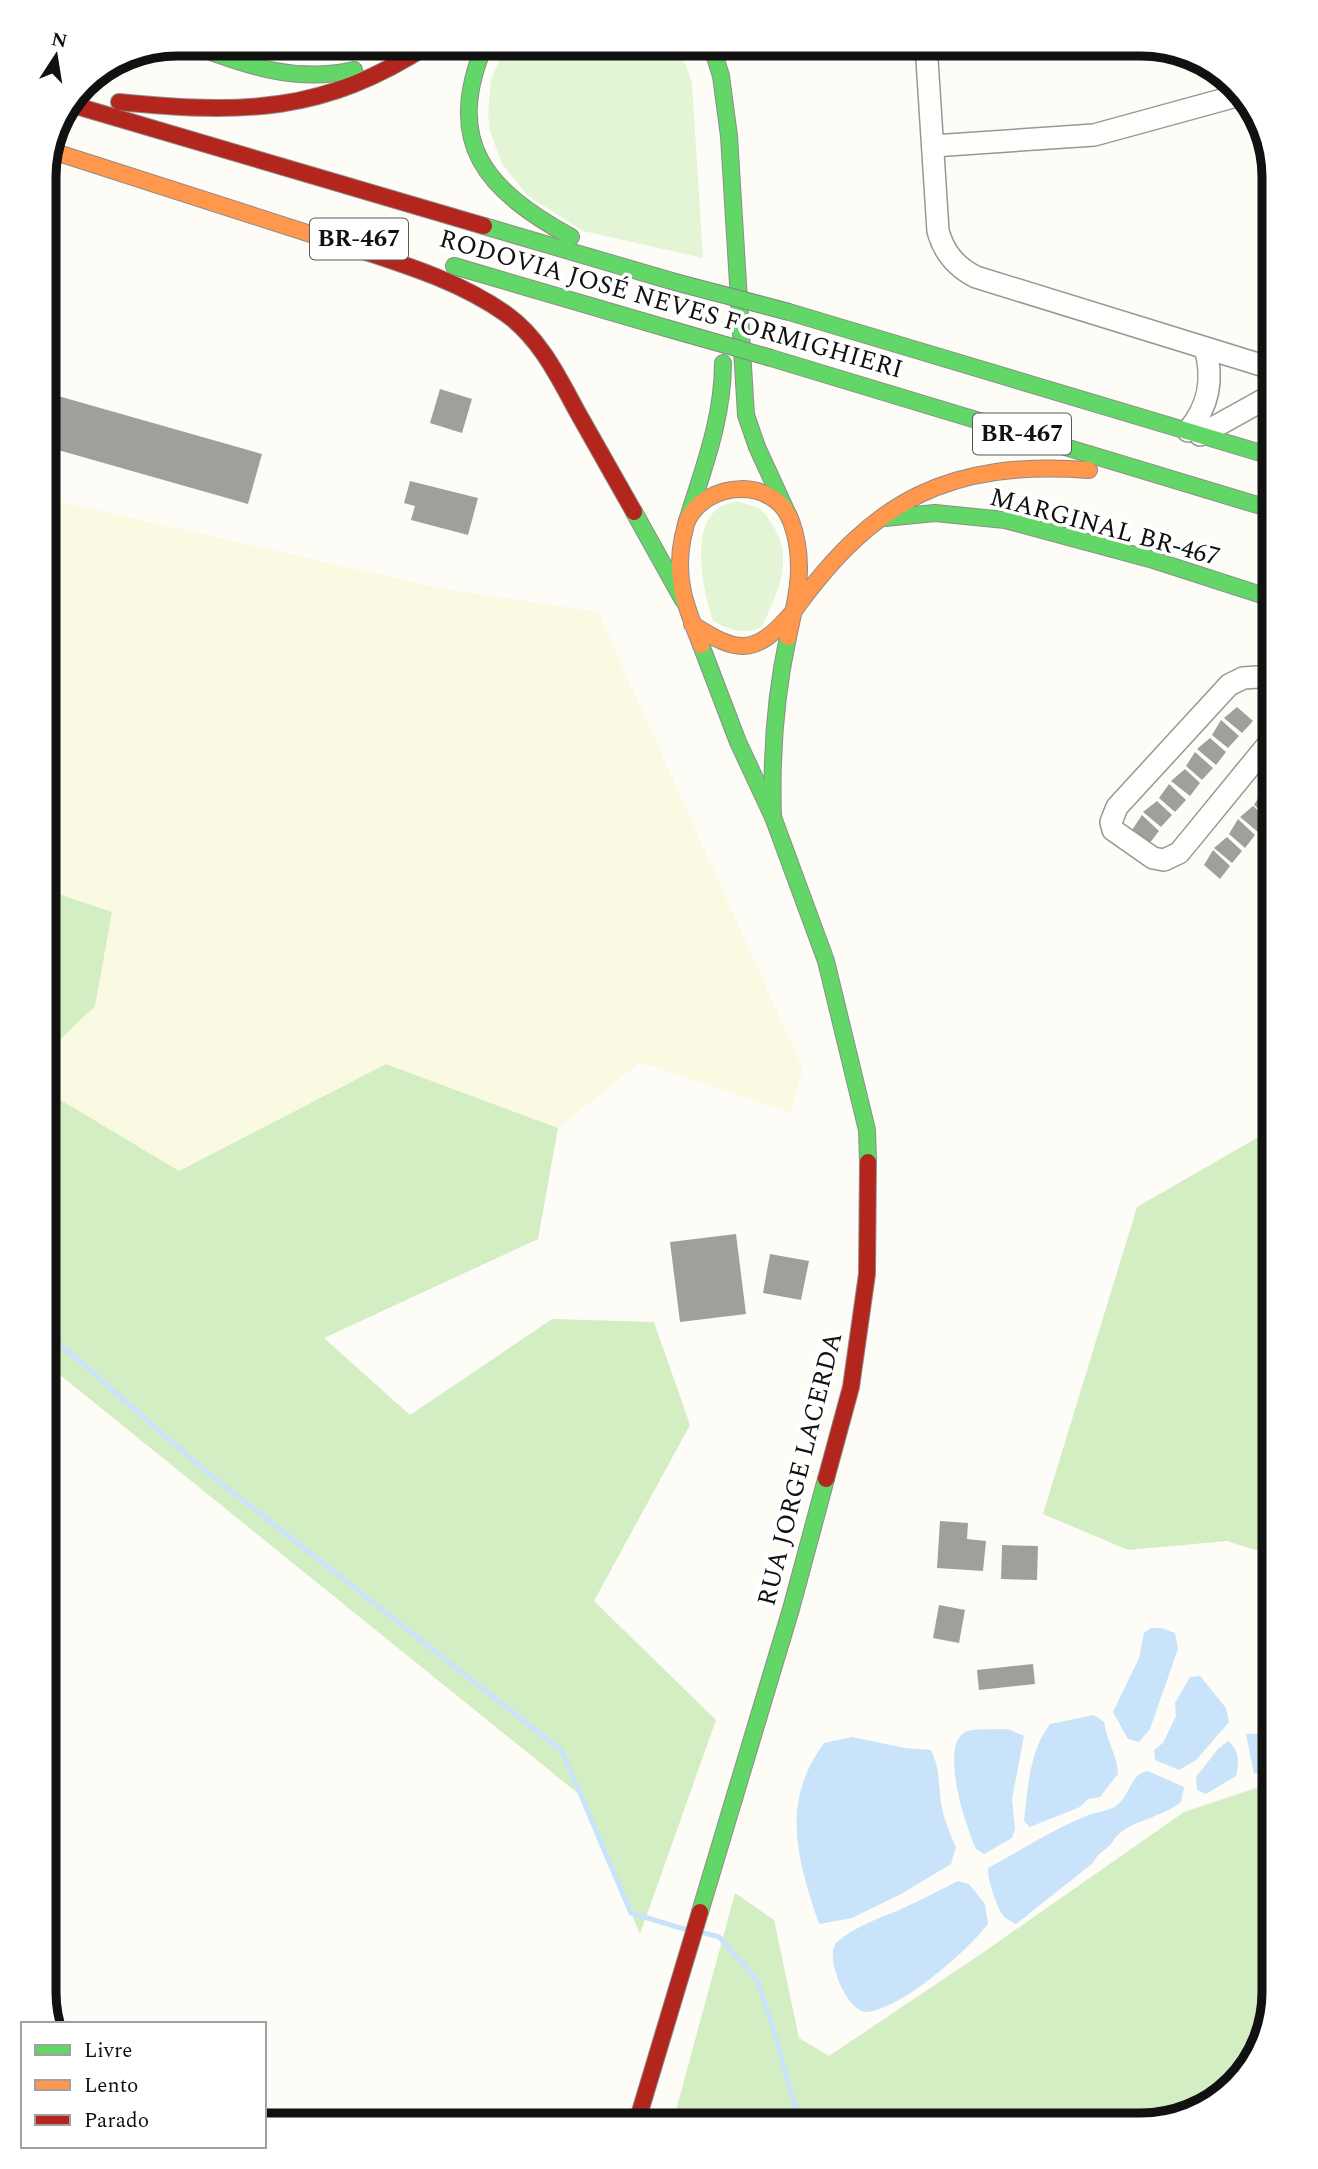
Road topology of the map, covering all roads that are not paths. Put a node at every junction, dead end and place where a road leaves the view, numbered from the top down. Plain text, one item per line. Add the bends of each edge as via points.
1 (223, 56) edge
2 (391, 56) edge
3 (413, 56) edge
4 (479, 56) edge
5 (715, 56) edge
6 (927, 56) edge
7 (1231, 96) edge
8 (85, 99) edge
9 (78, 107) edge
10 (933, 146) junction
11 (58, 152) edge
12 (58, 152) edge
13 (718, 279) dead end
14 (675, 282) junction
15 (720, 306) dead end
16 (721, 332) dead end
17 (1205, 348) junction
18 (1262, 365) edge
19 (1262, 400) edge
20 (1194, 433) junction
21 (1262, 453) edge
22 (1216, 493) junction
23 (1262, 506) edge
24 (879, 518) junction
25 (790, 519) junction
26 (687, 521) junction
27 (1262, 596) edge
28 (683, 600) junction
29 (793, 612) junction
30 (692, 624) junction
31 (1262, 677) edge
32 (1262, 752) edge
33 (773, 817) junction
34 (640, 2113) edge

1 - 2 main road via 306,78 334,77
3 - 8 main road via 358,82 279,106 182,107
4 - 14 main road via 469,86 467,115 471,139 494,182 528,211 576,240
5 - 25 main road via 729,136 746,415
6 - 10 street
7 - 10 street via 1094,135
9 - 14 main road, RODOVIA JOSÉ NEVES FORMIGHIERI / BR-467
10 - 17 street via 938,231 957,265 976,277
11 - 22 main road, RODOVIA JOSÉ NEVES FORMIGHIERI / BR-467, bridge via 771,358
12 - 28 main road via 418,269 508,315 549,361
13 - 15 main road
14 - 20 main road, RODOVIA JOSÉ NEVES FORMIGHIERI / BR-467, bridge
16 - 26 main road via 724,385 720,412
17 - 18 street
17 - 20 street via 1209,387
19 - 20 street
20 - 21 main road, RODOVIA JOSÉ NEVES FORMIGHIERI / BR-467
22 - 23 main road, RODOVIA JOSÉ NEVES FORMIGHIERI / BR-467
22 - 24 main road via 1057,466 1019,467 932,488
24 - 27 main road, MARGINAL BR-467 via 935,513 1005,520 1150,559
24 - 29 main road via 832,559
25 - 26 main road via 777,502 738,488 717,492
25 - 29 main road via 799,549 800,581
26 - 28 main road via 681,547
28 - 30 main road
29 - 30 main road via 776,633 757,645 734,646 715,640
29 - 33 main road, RUA JORGE LACERDA via 775,713
30 - 33 main road, RUA JORGE LACERDA
31 - 32 street via 1228,685 1117,807 1113,830 1153,858 1164,860 1179,853
33 - 34 main road, RUA JORGE LACERDA via 826,961 867,1130 867,1274 851,1387 777,1661

